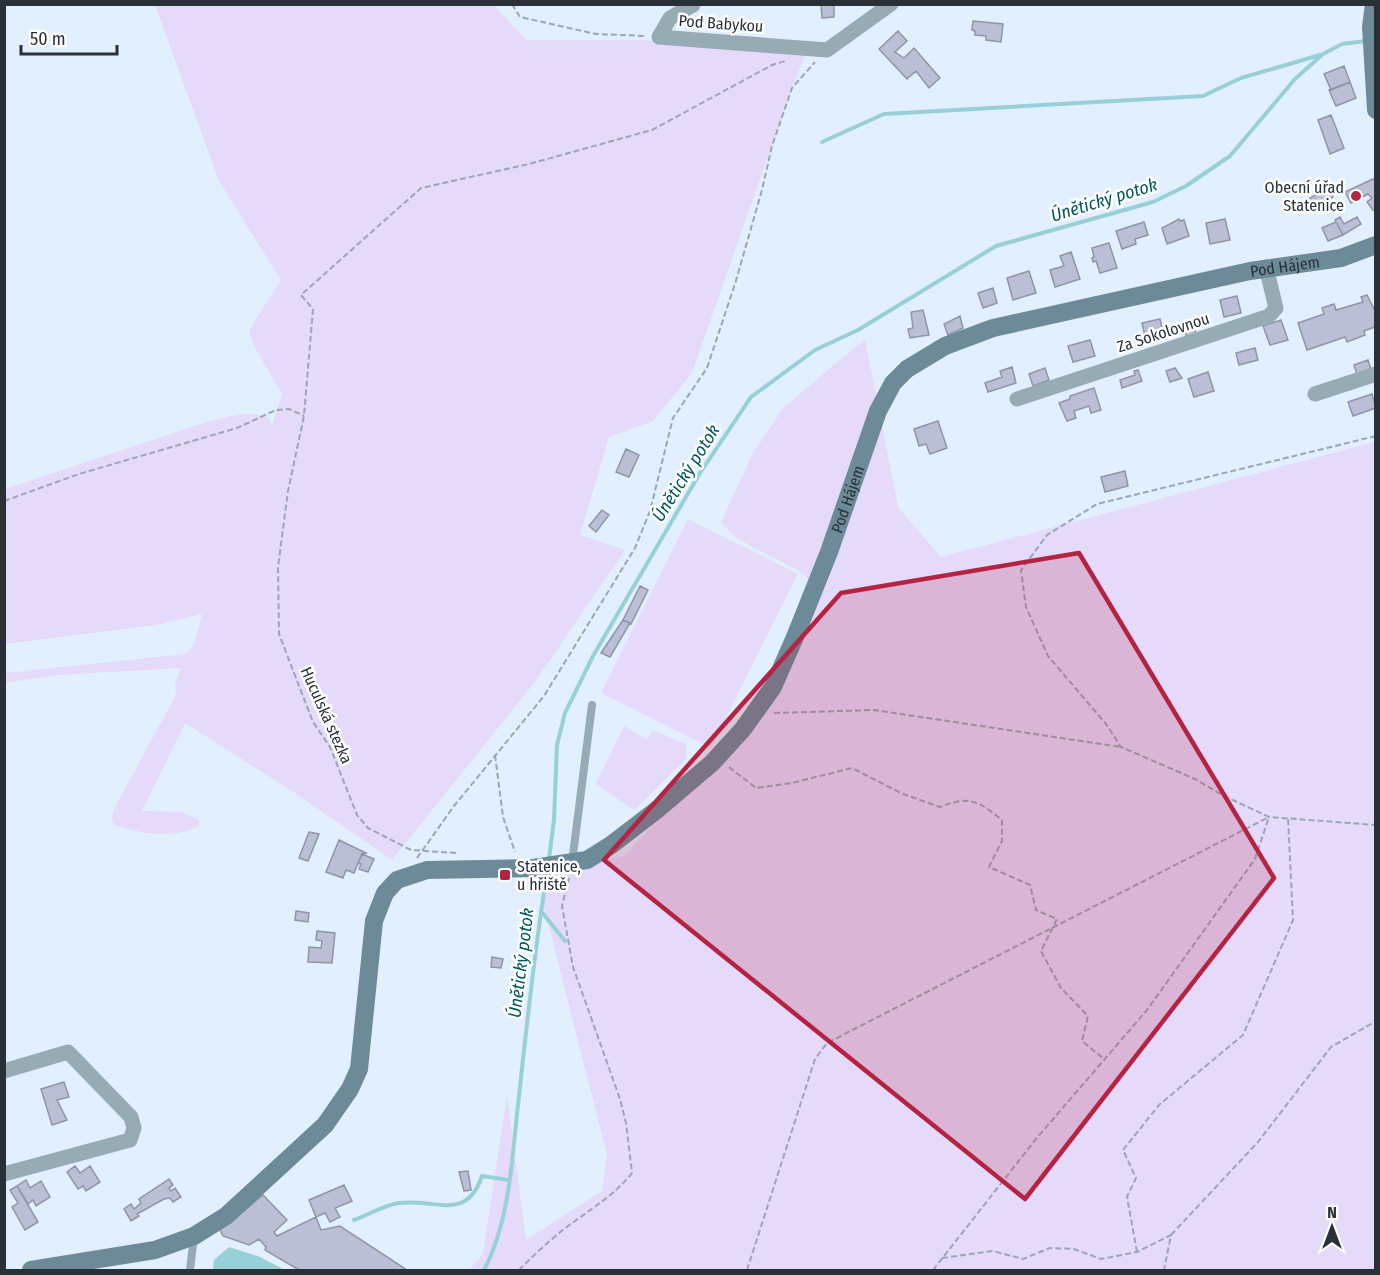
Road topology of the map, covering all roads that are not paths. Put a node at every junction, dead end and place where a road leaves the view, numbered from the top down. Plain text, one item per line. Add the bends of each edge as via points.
1 (891, 4) edge
2 (1374, 4) edge
3 (693, 5) edge
4 (1374, 84) edge
5 (1376, 111) edge
6 (1376, 245) edge
7 (1266, 267) junction
8 (1376, 374) edge
9 (1315, 394) dead end
10 (1017, 399) dead end
11 (592, 705) dead end
12 (567, 868) junction
13 (4, 1071) edge
14 (4, 1174) edge
15 (194, 1236) junction
16 (31, 1270) edge
17 (190, 1270) edge

1 - 3 street, Pod Babykou via 827,50 659,37 670,18
2 - 4 street
4 - 5 street
6 - 7 street, Pod Hájem via 1341,258
7 - 10 street, Za Sokolovnou via 1276,308 1269,316
7 - 12 street, Pod Hájem via 985,330 938,350 899,375 878,411 795,637 773,687 756,713 717,757 611,845
8 - 9 street
11 - 12 lane
12 - 15 street, Pod Hájem via 439,869 397,880 385,893 374,921 362,1050 350,1089 325,1125 226,1216
13 - 14 street via 68,1052 131,1117 134,1128 130,1140
15 - 16 street via 175,1245
15 - 17 lane

